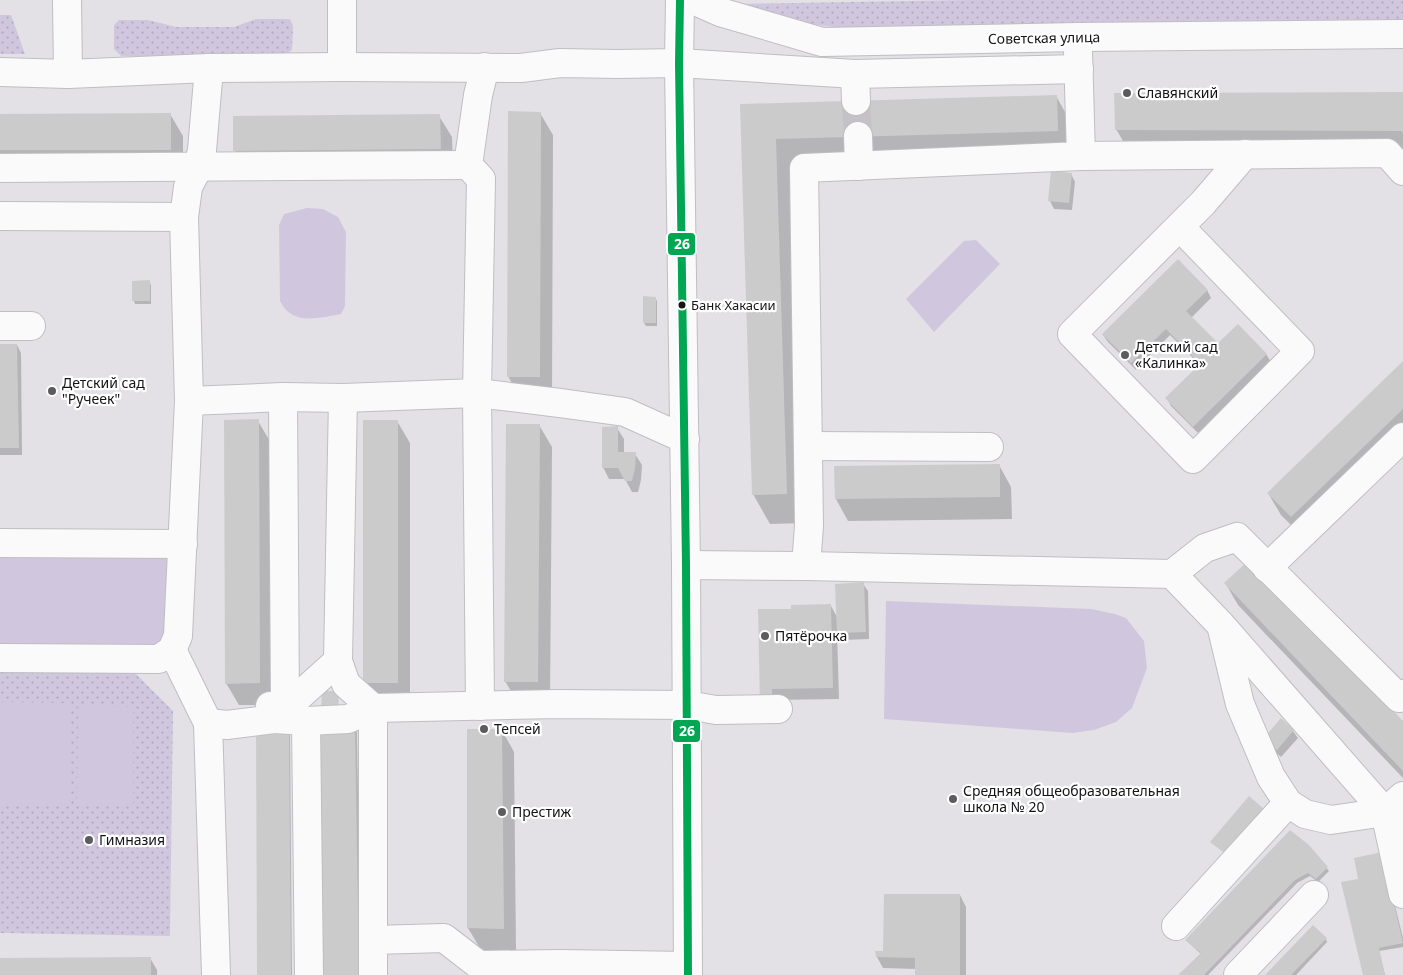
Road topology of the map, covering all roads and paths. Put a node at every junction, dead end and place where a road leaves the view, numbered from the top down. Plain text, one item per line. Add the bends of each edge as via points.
1 (67, 0) edge
2 (342, 0) edge
3 (680, 0) edge
4 (693, 0) edge
5 (1403, 34) edge
6 (1078, 37) junction
7 (679, 63) junction
8 (342, 67) junction
9 (485, 67) junction
10 (209, 68) junction
11 (1079, 69) junction
12 (0, 72) edge
13 (68, 74) junction
14 (855, 74) junction
15 (856, 101) tunnel mouth
16 (858, 136) tunnel mouth
17 (1245, 154) junction
18 (1082, 156) junction
19 (468, 165) junction
20 (859, 166) junction
21 (0, 168) edge
22 (198, 168) junction
23 (1403, 171) edge
24 (0, 216) edge
25 (184, 217) junction
26 (1180, 227) junction
27 (0, 326) edge
28 (31, 326) dead end
29 (477, 393) junction
30 (283, 397) junction
31 (343, 398) junction
32 (189, 400) junction
33 (1403, 437) edge
34 (685, 439) junction
35 (808, 446) junction
36 (989, 447) dead end
37 (0, 543) edge
38 (183, 544) junction
39 (686, 565) junction
40 (806, 566) junction
41 (1267, 568) junction
42 (1172, 574) junction
43 (1221, 626) junction
44 (172, 650) junction
45 (0, 658) edge
46 (338, 661) junction
47 (1402, 698) edge
48 (687, 705) junction
49 (480, 706) junction
50 (373, 708) junction
51 (778, 709) dead end
52 (295, 713) junction
53 (204, 716) junction
54 (1288, 804) junction
55 (1397, 810) edge
56 (1403, 894) edge
57 (1314, 895) dead end
58 (1176, 926) dead end
59 (373, 940) junction
60 (478, 970) edge
61 (688, 971) edge
62 (216, 975) edge
63 (309, 975) edge
64 (373, 975) edge
65 (1238, 975) edge

1 - 13 main road
2 - 8 main road
3 - 7 main road
4 - 6 main road, Советская улица via 720,12 822,42
5 - 6 main road, Советская улица
6 - 11 main road
7 - 9 main road
7 - 14 main road
7 - 34 main road
8 - 9 main road
8 - 10 main road
9 - 19 main road
10 - 13 main road
10 - 22 main road
11 - 14 main road
11 - 18 main road
12 - 13 main road
14 - 15 main road
16 - 20 main road
17 - 18 main road
17 - 23 main road via 1387,153
17 - 26 main road
18 - 20 main road
19 - 22 main road
19 - 29 main road via 481,179
20 - 35 main road via 804,168
21 - 22 main road
22 - 25 main road via 188,187
24 - 25 main road
25 - 32 main road
26 - 26 main road via 1072,334 1192,460 1300,351
27 - 28 main road
29 - 31 main road
29 - 34 main road via 625,412
29 - 49 main road
30 - 31 main road
30 - 32 main road
30 - 52 main road
31 - 46 main road
32 - 38 main road
33 - 41 main road
34 - 39 main road
35 - 36 main road
35 - 40 main road
37 - 38 main road
38 - 44 main road via 178,636
39 - 40 main road
39 - 48 main road
40 - 42 main road
41 - 42 main road via 1237,537 1205,548
41 - 47 main road
42 - 43 main road
43 - 54 main road via 1240,704 1271,777
43 - 55 main road
44 - 45 main road via 158,659
44 - 53 main road
46 - 50 main road via 346,684
46 - 52 main road via 298,696
48 - 49 main road
48 - 51 main road via 716,710
48 - 61 main road
49 - 50 main road
50 - 52 main road via 348,719
50 - 59 main road
52 - 53 main road via 227,725
52 - 63 main road
53 - 62 main road
54 - 55 main road via 1305,814 1331,820
54 - 58 main road
55 - 56 main road
57 - 65 main road
59 - 60 main road via 444,938
59 - 64 main road
60 - 61 main road via 560,964

